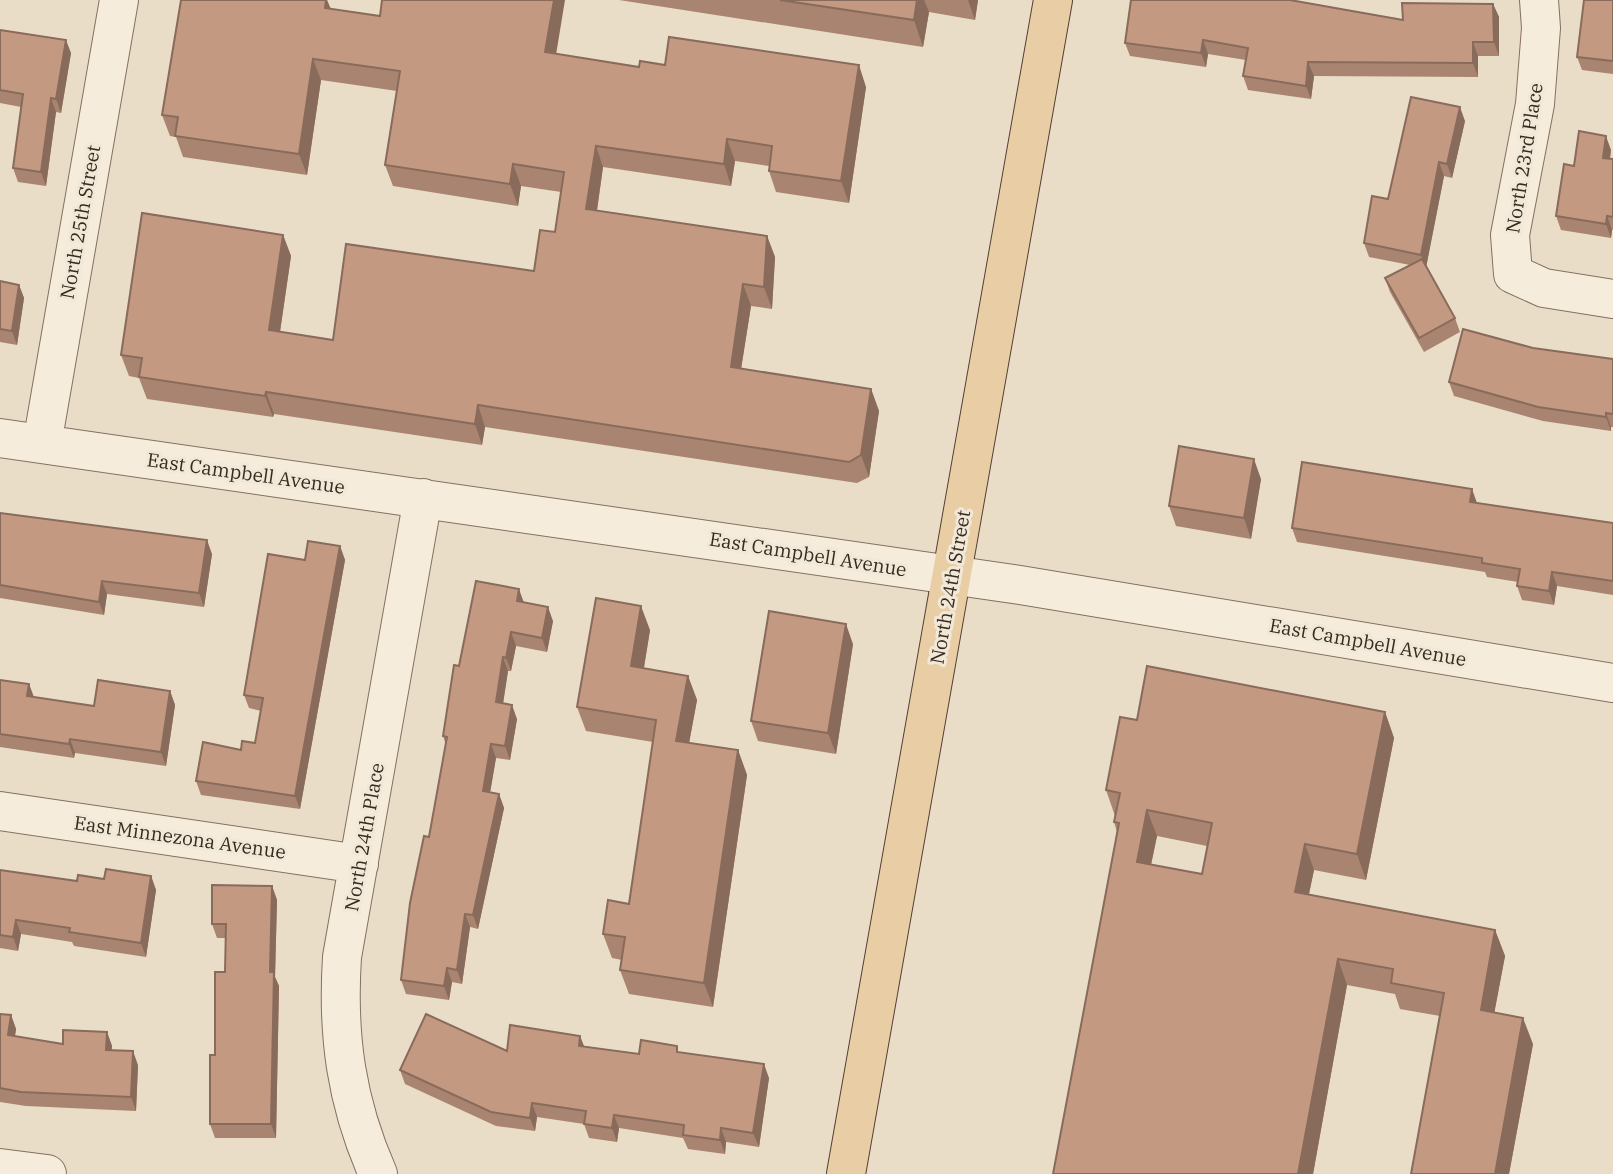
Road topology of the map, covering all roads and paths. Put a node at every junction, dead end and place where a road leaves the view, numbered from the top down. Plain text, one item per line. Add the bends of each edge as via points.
1 (119, 0) edge
2 (1053, 0) edge
3 (1539, 0) edge
4 (1613, 299) edge
5 (0, 438) edge
6 (42, 444) junction
7 (423, 498) junction
8 (951, 576) junction
9 (1613, 683) edge
10 (0, 811) edge
11 (359, 864) junction
12 (0, 1168) edge
13 (47, 1174) edge
14 (378, 1174) edge
15 (846, 1174) edge

1 - 6 street, North 25th Street
2 - 8 main road, North 24th Street
3 - 4 street, North 23rd Place via 1535,103 1510,235 1513,274 1544,288
5 - 6 street, East Campbell Avenue
6 - 7 street, East Campbell Avenue
7 - 8 street, East Campbell Avenue
7 - 11 street, North 24th Place
8 - 9 street, East Campbell Avenue
8 - 15 main road, North 24th Street
10 - 11 street, East Minnezona Avenue
11 - 14 street, North 24th Place via 342,957 342,1062
12 - 13 street

